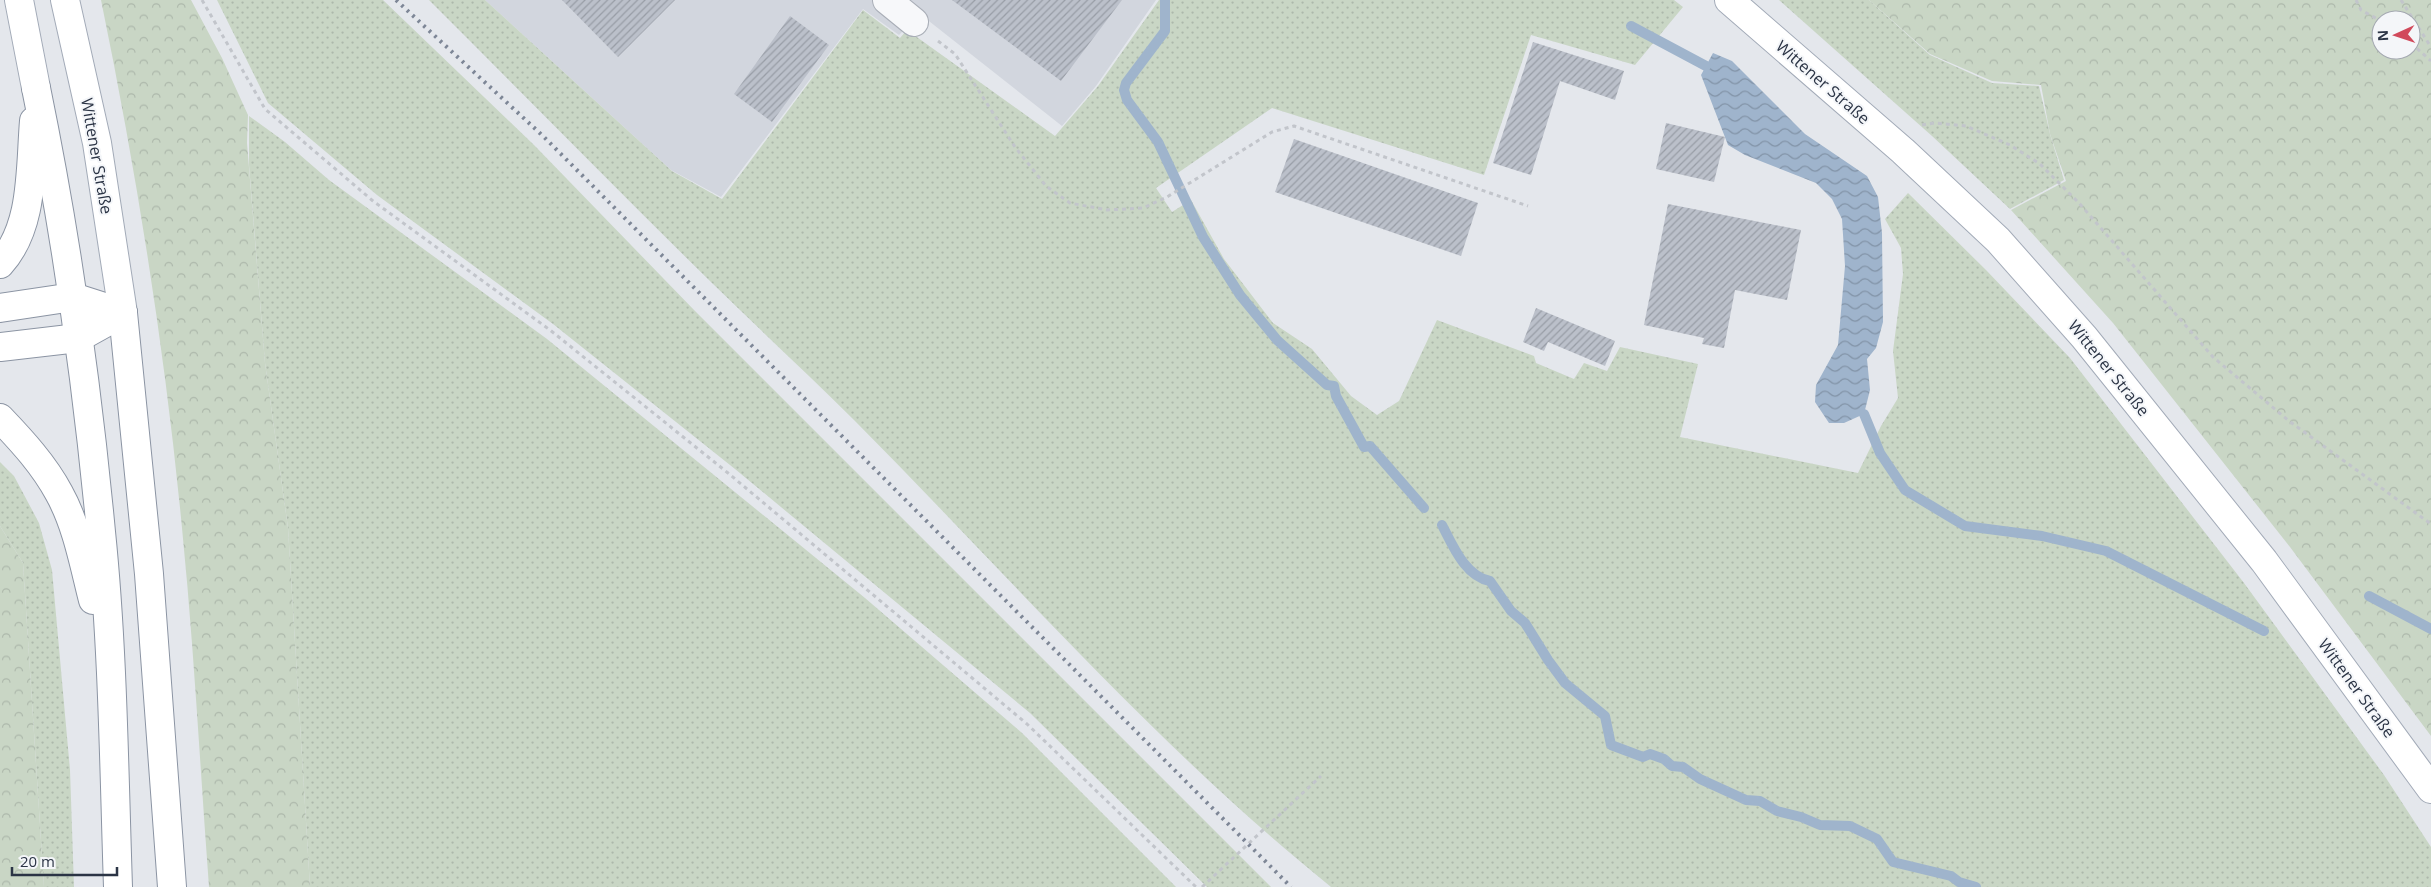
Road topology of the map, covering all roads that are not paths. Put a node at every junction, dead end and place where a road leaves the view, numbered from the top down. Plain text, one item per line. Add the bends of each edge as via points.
1 (19, 0) edge
2 (65, 0) edge
3 (887, 0) edge
4 (1729, 0) edge
5 (914, 22) road end
6 (36, 88) junction
7 (0, 264) edge
8 (73, 297) junction
9 (0, 308) edge
10 (123, 313) junction
11 (78, 338) junction
12 (0, 347) edge
13 (0, 418) edge
14 (110, 671) junction
15 (2431, 789) edge
16 (118, 887) edge
17 (172, 887) edge

1 - 6 main road
2 - 10 main road, Wittener Straße via 97,142
3 - 5 lane
4 - 15 main road, Wittener Straße via 1903,151 1998,240 2078,330 2264,561
6 - 7 main road via 26,214 10,253
6 - 8 main road
8 - 9 main road
8 - 10 main road
8 - 11 main road
10 - 11 main road
10 - 17 main road, Wittener Straße via 149,574
11 - 12 main road
11 - 14 main road via 101,533
13 - 14 main road via 29,448 60,494 80,546
14 - 16 main road

